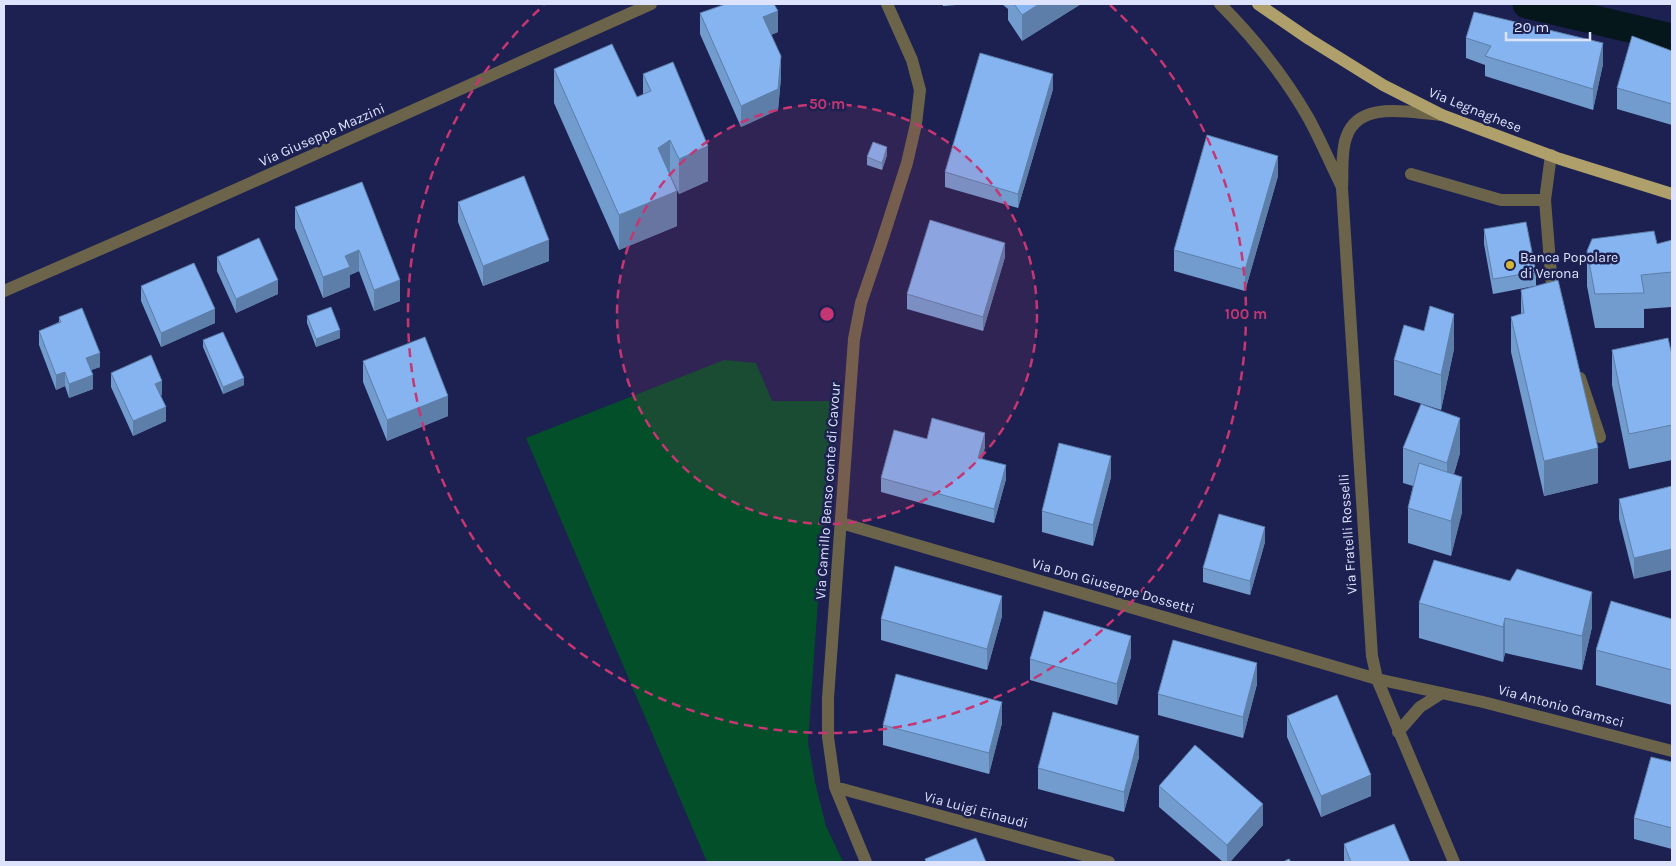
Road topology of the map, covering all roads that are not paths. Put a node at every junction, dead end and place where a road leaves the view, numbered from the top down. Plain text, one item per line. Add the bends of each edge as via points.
1 (651, 4) edge
2 (887, 4) edge
3 (1220, 4) edge
4 (1258, 4) edge
5 (1442, 115) junction
6 (1550, 155) junction
7 (1411, 174) dead end
8 (1342, 188) junction
9 (1672, 194) edge
10 (1545, 200) junction
11 (4, 292) edge
12 (1558, 306) edge
13 (1576, 363) edge
14 (1600, 437) dead end
15 (841, 523) junction
16 (1377, 679) junction
17 (1442, 693) junction
18 (1398, 732) junction
19 (1672, 751) edge
20 (835, 787) junction
21 (866, 862) edge
22 (1109, 862) edge
23 (1454, 862) edge

1 - 11 street, Via Giuseppe Mazzini
2 - 15 street, Via Camillo Benso conte di Cavour via 912,60 920,90 907,163 861,303 854,339
3 - 8 street, Via Fratelli Rosselli via 1285,81 1309,120
4 - 5 main road, Via Legnaghese via 1383,85
5 - 6 main road, Via Legnaghese
5 - 8 street, Via Fratelli Rosselli via 1386,111 1358,119 1345,140
6 - 9 main road, Via Legnaghese
6 - 10 street
7 - 10 street via 1501,200
8 - 16 street, Via Fratelli Rosselli via 1371,647
10 - 12 street via 1552,287
13 - 14 street
15 - 16 street, Via Don Giuseppe Dossetti
15 - 20 street, Via Camillo Benso conte di Cavour via 828,698 828,737
16 - 17 street, Via Antonio Gramsci
16 - 18 street, Via Fratelli Rosselli
17 - 18 street via 1420,707
17 - 19 street, Via Antonio Gramsci
18 - 23 street, Via Fratelli Rosselli
20 - 21 street, Via Camillo Benso conte di Cavour
20 - 22 street, Via Luigi Einaudi

